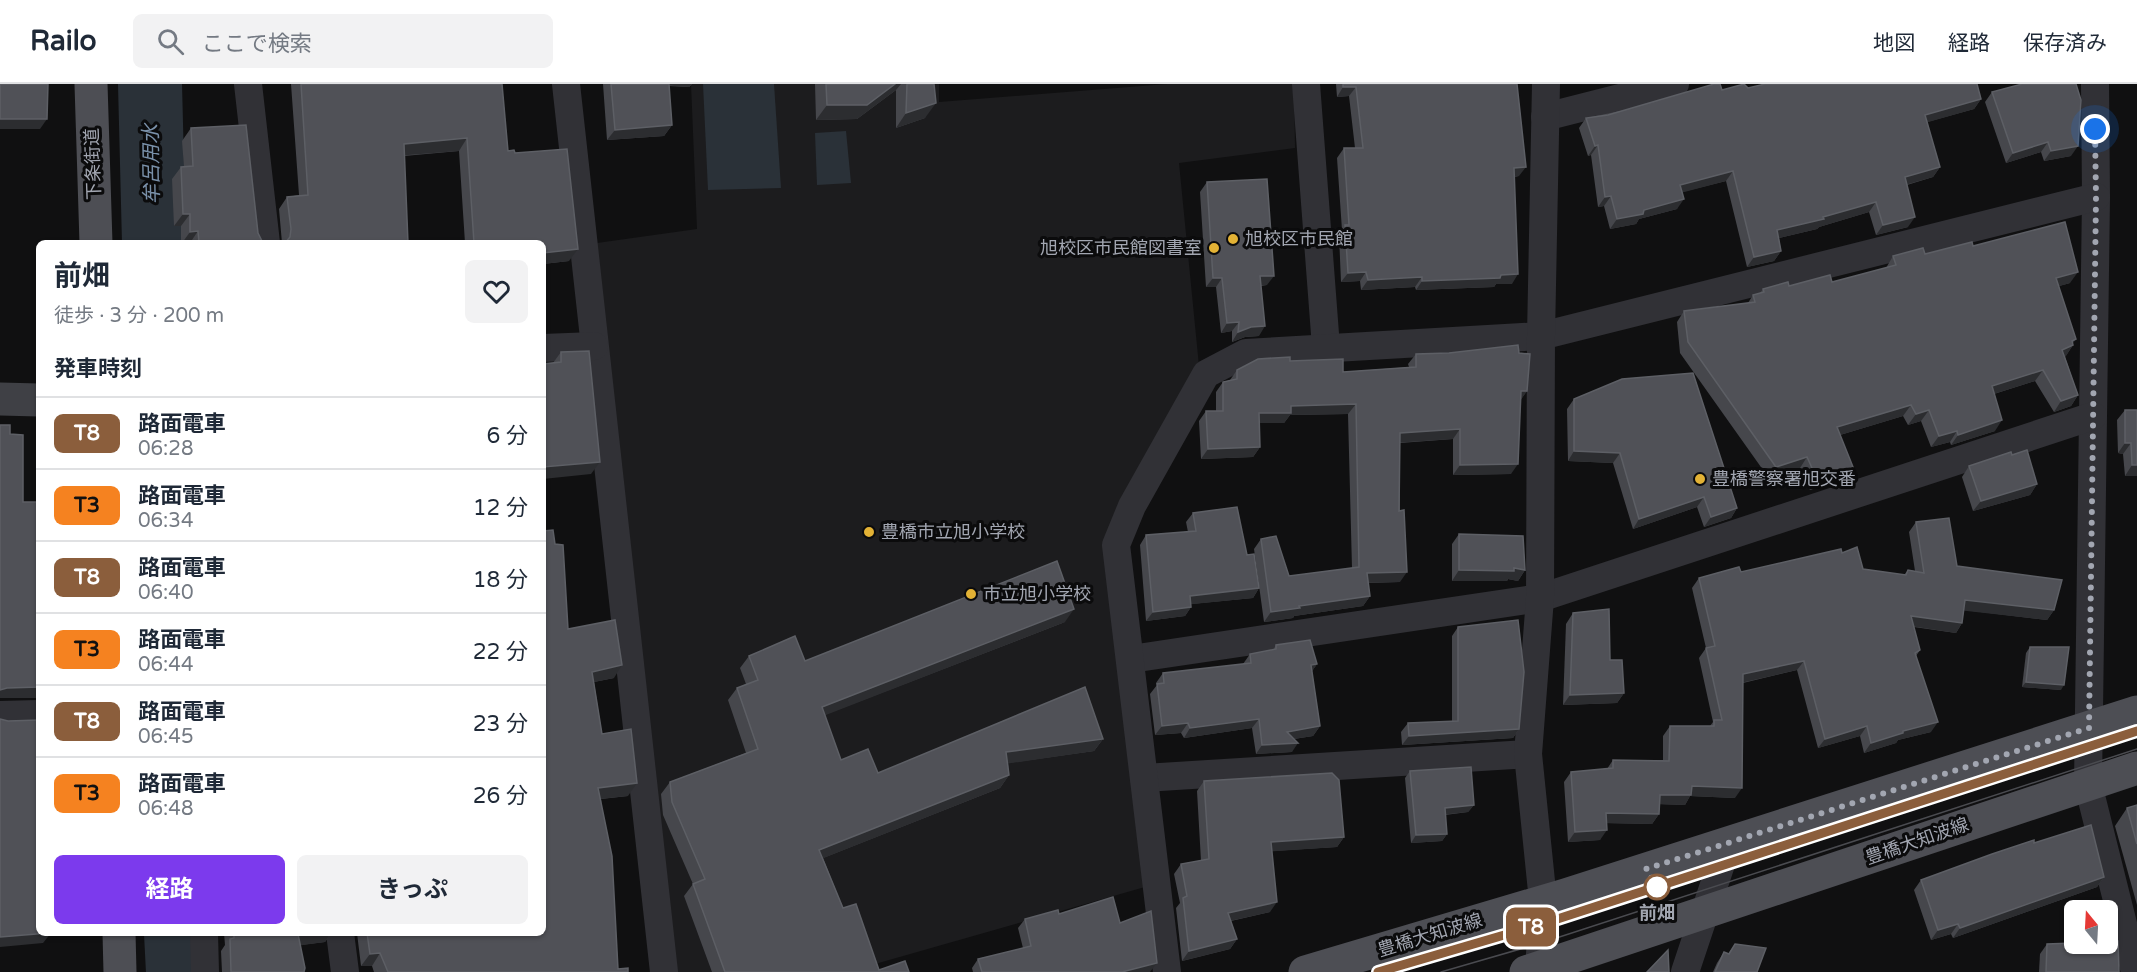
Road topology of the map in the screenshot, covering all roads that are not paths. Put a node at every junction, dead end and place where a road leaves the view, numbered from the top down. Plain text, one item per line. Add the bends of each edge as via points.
1 (91, 84) edge
2 (248, 84) edge
3 (566, 84) edge
4 (1306, 84) edge
5 (1546, 84) edge
6 (1676, 84) edge
7 (2095, 84) edge
8 (1545, 117) junction
9 (2096, 197) junction
10 (96, 240) edge
11 (266, 240) edge
12 (1541, 336) junction
13 (594, 346) junction
14 (1326, 347) junction
15 (546, 348) edge
16 (0, 399) edge
17 (36, 400) edge
18 (2094, 416) junction
19 (1540, 598) junction
20 (1131, 659) junction
21 (2137, 712) edge
22 (36, 714) edge
23 (0, 715) edge
24 (2089, 728) junction
25 (1528, 754) junction
26 (2137, 768) edge
27 (1144, 778) junction
28 (2088, 784) junction
29 (1728, 843) junction
30 (1543, 901) junction
31 (1705, 912) junction
32 (119, 936) edge
33 (204, 936) edge
34 (340, 936) edge
35 (1535, 971) edge
36 (120, 972) edge
37 (206, 972) edge
38 (345, 972) edge
39 (664, 972) edge
40 (1167, 972) edge
41 (1305, 972) edge
42 (1685, 972) edge
43 (2135, 972) edge

1 - 10 main road, 下条街道
2 - 11 street
3 - 13 street
4 - 14 street
5 - 8 street
6 - 8 street
7 - 9 street
8 - 12 street
9 - 12 street
9 - 18 street
12 - 14 street
12 - 19 street
13 - 15 street
13 - 39 street
14 - 20 street via 1246,353 1206,374 1132,506 1116,545
16 - 17 street
18 - 19 street
18 - 24 street
19 - 20 street
19 - 25 street
20 - 27 street
21 - 24 main road, 豊橋大知波線
22 - 23 street
24 - 28 street
24 - 29 main road, 豊橋大知波線
25 - 27 street
25 - 30 street
26 - 28 main road, 豊橋大知波線
27 - 40 street
28 - 31 main road, 豊橋大知波線
28 - 43 street
29 - 30 main road, 豊橋大知波線
29 - 31 street
30 - 35 street
30 - 41 main road, 豊橋大知波線
31 - 35 main road, 豊橋大知波線
31 - 42 street
32 - 36 main road
33 - 37 street
34 - 38 street

